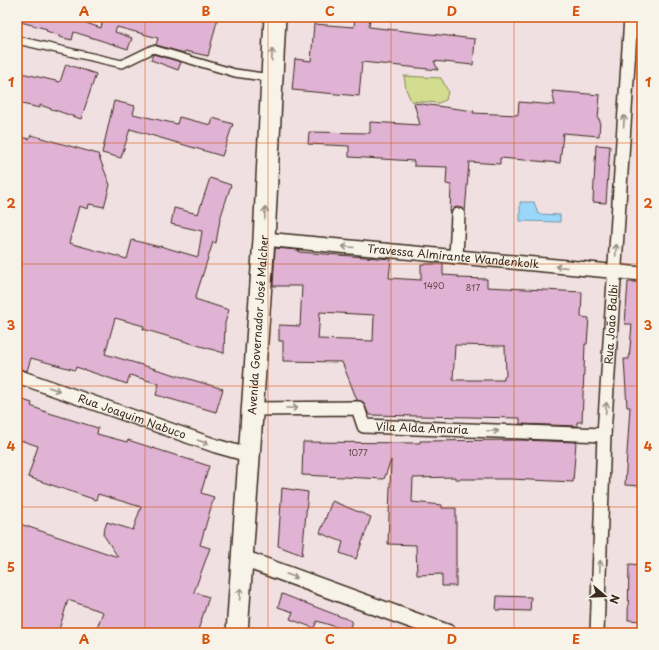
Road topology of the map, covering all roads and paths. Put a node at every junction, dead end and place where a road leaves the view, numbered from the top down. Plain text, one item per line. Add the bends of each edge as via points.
1 (275, 17) edge
2 (631, 17) edge
3 (17, 40) edge
4 (271, 78) junction
5 (458, 215) dead end
6 (264, 239) junction
7 (456, 257) junction
8 (615, 272) junction
9 (642, 274) edge
10 (17, 376) edge
11 (253, 408) junction
12 (604, 435) junction
13 (248, 455) junction
14 (242, 558) junction
15 (237, 633) edge
16 (448, 633) edge
17 (597, 633) edge

4 -> 1 main road, Avenida Governador José Malcher
8 -> 2 street, Rua João Balbi
3 - 4 lane via 122,64 153,49 235,73
6 -> 4 main road, Avenida Governador José Malcher
5 - 7 street
7 -> 6 street, Travessa Almirante Wandenkolk
6 - 11 main road, Avenida Governador José Malcher
8 -> 7 street, Travessa Almirante Wandenkolk
8 - 9 street, Travessa Almirante Wandenkolk
12 -> 8 street, Rua João Balbi
10 -> 13 street, Rua Joaquim Nabuco
11 -> 12 street, Vila Alda Amaria via 358,408 364,426
11 - 13 main road, Avenida Governador José Malcher
17 -> 12 street, Rua João Balbi
13 - 14 main road, Avenida Governador José Malcher
15 -> 14 main road, Avenida Governador José Malcher
14 -> 16 street

